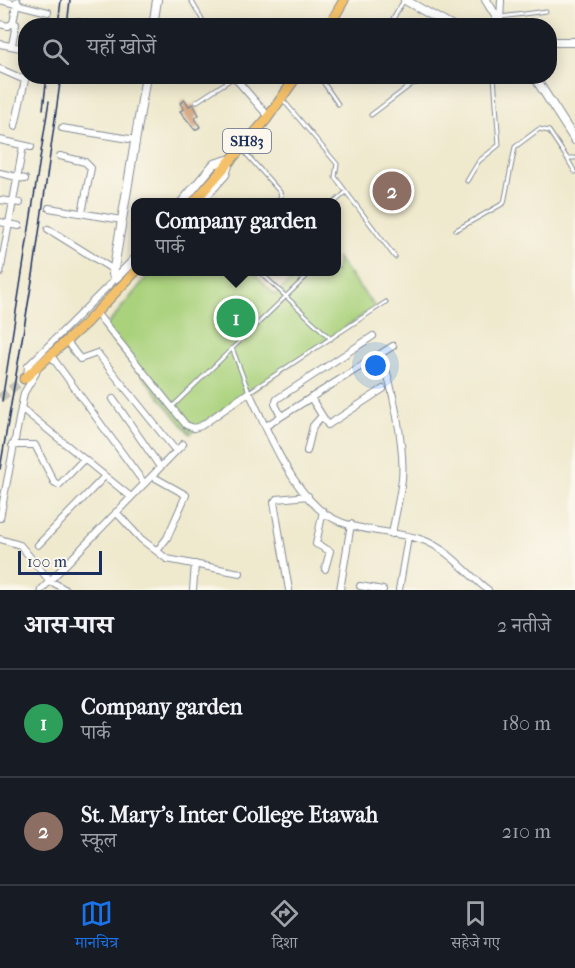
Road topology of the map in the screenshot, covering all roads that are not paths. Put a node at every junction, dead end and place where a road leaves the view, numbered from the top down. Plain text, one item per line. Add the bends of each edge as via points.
1 (0, 0) edge
2 (157, 0) edge
3 (191, 0) edge
4 (344, 0) edge
5 (404, 0) edge
6 (486, 0) edge
7 (501, 0) edge
8 (17, 1) edge
9 (546, 11) dead end
10 (48, 12) dead end
11 (154, 18) edge
12 (201, 18) edge
13 (334, 18) edge
14 (393, 18) edge
15 (437, 18) edge
16 (498, 18) edge
17 (501, 18) edge
18 (517, 18) edge
19 (0, 24) edge
20 (16, 24) dead end
21 (557, 42) edge
22 (575, 42) edge
23 (0, 44) edge
24 (12, 45) junction
25 (18, 47) edge
26 (0, 69) edge
27 (18, 77) edge
28 (24, 84) edge
29 (145, 84) edge
30 (223, 84) edge
31 (240, 84) edge
32 (291, 84) edge
33 (324, 84) edge
34 (412, 84) edge
35 (495, 84) edge
36 (539, 84) edge
37 (281, 99) junction
38 (196, 102) dead end
39 (338, 104) dead end
40 (371, 115) dead end
41 (269, 117) junction
42 (15, 126) dead end
43 (62, 128) dead end
44 (0, 140) edge
45 (136, 140) junction
46 (575, 140) edge
47 (23, 146) junction
48 (31, 147) dead end
49 (241, 148) junction
50 (60, 156) dead end
51 (567, 158) junction
52 (575, 158) edge
53 (231, 159) junction
54 (575, 172) edge
55 (0, 173) edge
56 (17, 177) junction
57 (25, 179) dead end
58 (466, 181) dead end
59 (346, 192) junction
60 (185, 198) edge
61 (197, 198) edge
62 (206, 198) edge
63 (280, 198) edge
64 (339, 198) edge
65 (0, 200) edge
66 (12, 202) junction
67 (20, 203) dead end
68 (49, 208) dead end
69 (82, 213) junction
70 (122, 220) junction
71 (0, 222) edge
72 (8, 224) junction
73 (20, 226) dead end
74 (48, 229) dead end
75 (456, 231) dead end
76 (3, 242) edge
77 (395, 257) dead end
78 (131, 262) edge
79 (112, 269) junction
80 (0, 273) edge
81 (132, 276) edge
82 (133, 276) edge
83 (264, 276) edge
84 (307, 276) edge
85 (116, 278) junction
86 (285, 295) junction
87 (386, 302) dead end
88 (98, 315) junction
89 (373, 336) dead end
90 (331, 339) junction
91 (68, 343) junction
92 (393, 346) dead end
93 (232, 348) junction
94 (381, 354) junction
95 (52, 357) junction
96 (26, 377) joint
97 (383, 389) dead end
98 (249, 392) junction
99 (311, 398) junction
100 (113, 399) dead end
101 (21, 408) junction
102 (170, 408) junction
103 (281, 416) junction
104 (321, 417) junction
105 (266, 426) junction
106 (183, 444) dead end
107 (12, 445) junction
108 (176, 451) junction
109 (307, 451) dead end
110 (84, 459) junction
111 (160, 467) junction
112 (105, 476) junction
113 (152, 476) junction
114 (144, 483) junction
115 (308, 496) junction
116 (131, 497) junction
117 (323, 511) junction
118 (116, 512) junction
119 (0, 518) edge
120 (351, 524) junction
121 (392, 534) junction
122 (408, 537) junction
123 (0, 538) edge
124 (38, 545) dead end
125 (157, 551) junction
126 (195, 564) junction
127 (325, 569) dead end
128 (240, 573) dead end
129 (50, 580) junction
130 (360, 586) dead end
131 (41, 590) edge
132 (66, 590) edge
133 (193, 590) edge
134 (289, 590) edge
135 (340, 590) edge
136 (383, 590) edge
137 (399, 590) edge
138 (488, 590) edge

1 - 8 street
2 - 11 street
3 - 12 lane
4 - 13 main road
5 - 14 lane
5 - 15 street
6 - 16 street
7 - 17 street
8 - 10 street
8 - 19 street via 13,24
9 - 18 lane
20 - 24 street
21 - 22 street
23 - 24 street
24 - 25 street
26 - 27 street
28 - 42 street
29 - 45 street
30 - 38 lane
31 - 41 street
32 - 37 main road, SH83
33 - 39 lane
34 - 40 lane
35 - 58 lane via 499,145 482,158
36 - 46 street
37 - 41 main road, SH83
37 - 59 lane via 337,164 335,177
41 - 49 main road, SH83
43 - 45 street
44 - 47 street
45 - 70 street
47 - 48 street
47 - 56 street
49 - 53 main road, SH83
49 - 63 lane via 277,188
50 - 69 street via 85,162 91,168
51 - 52 lane
51 - 54 lane
51 - 75 lane via 549,131 539,129 515,147 504,203
53 - 60 street via 214,164
53 - 61 main road, SH83
53 - 62 street via 226,175
55 - 56 street
56 - 57 street
56 - 66 street
59 - 64 lane
59 - 77 lane
65 - 66 street
66 - 67 street
66 - 72 street
68 - 69 street
69 - 70 street
70 - 79 street
71 - 72 street
72 - 73 street
72 - 76 street
74 - 79 street
76 - 80 street
78 - 85 street
79 - 85 street
81 - 96 main road
82 - 88 street
83 - 86 lane
84 - 86 lane
85 - 96 street via 28,366
86 - 90 lane
86 - 93 lane
87 - 90 lane
88 - 91 street
88 - 102 street
89 - 103 street via 277,399 275,404
90 - 98 lane
91 - 95 street
91 - 108 street via 80,359 97,353
92 - 94 street
93 - 98 lane
93 - 102 lane
94 - 99 street
94 - 121 street via 403,458
95 - 101 street via 30,381
95 - 114 street
97 - 104 street via 329,425
98 - 102 street via 194,429
98 - 105 street
99 - 103 street
99 - 104 street
100 - 111 street
101 - 107 street
101 - 110 street
103 - 105 street
104 - 109 street via 314,426
105 - 115 street via 293,477
106 - 108 street
107 - 110 street via 35,445 59,485
107 - 119 street
108 - 111 street
110 - 112 street
111 - 113 street
112 - 116 street
112 - 124 street
113 - 114 street
113 - 125 street via 186,495
114 - 116 street
115 - 117 street
115 - 134 street via 274,502
116 - 118 street
117 - 120 street
117 - 127 street via 316,544 330,551
118 - 125 street
118 - 129 street
120 - 121 street
120 - 135 street
121 - 122 street
122 - 137 street
122 - 138 street via 443,550
123 - 129 street via 20,545
125 - 126 street via 167,559
126 - 128 street
126 - 133 street
129 - 131 street
129 - 132 street
130 - 136 street

